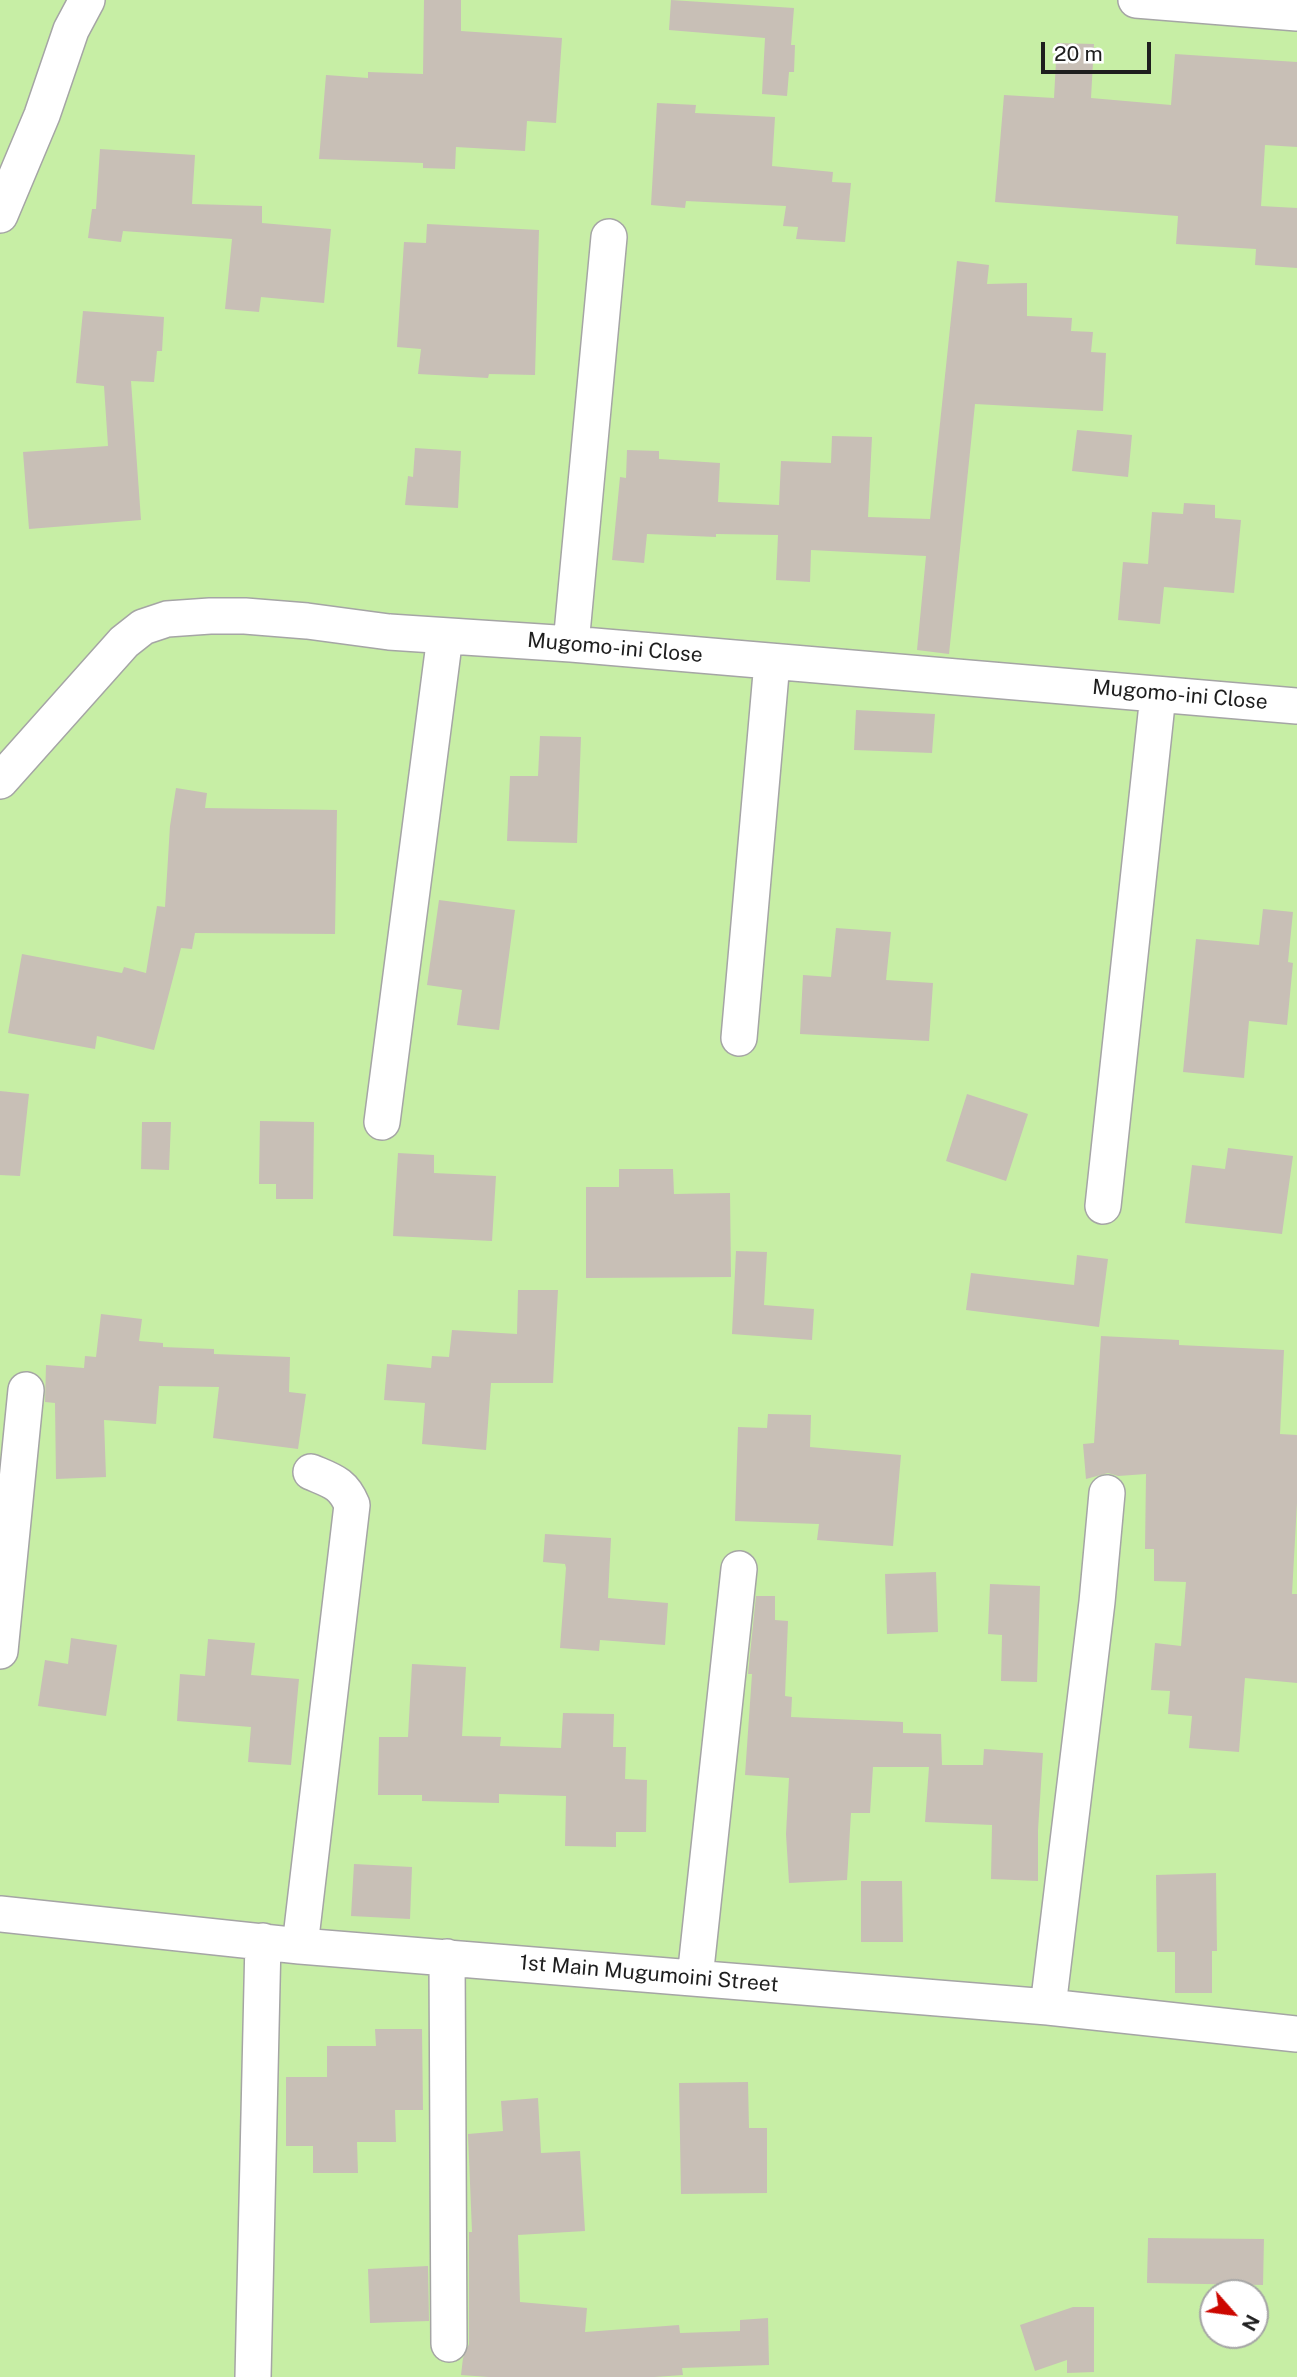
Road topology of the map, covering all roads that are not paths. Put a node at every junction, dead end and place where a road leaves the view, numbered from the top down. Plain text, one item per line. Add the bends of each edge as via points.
1 (87, 0) edge
2 (1136, 0) edge
3 (1297, 13) edge
4 (0, 215) edge
5 (609, 237) dead end
6 (445, 636) junction
7 (571, 644) junction
8 (772, 662) junction
9 (1158, 695) junction
10 (1297, 706) edge
11 (0, 781) edge
12 (739, 1038) dead end
13 (382, 1122) dead end
14 (1102, 1206) dead end
15 (26, 1390) dead end
16 (311, 1472) dead end
17 (1107, 1493) dead end
18 (739, 1569) dead end
19 (0, 1651) edge
20 (0, 1914) edge
21 (263, 1941) junction
22 (300, 1946) junction
23 (447, 1957) junction
24 (695, 1978) junction
25 (1048, 2007) junction
26 (1297, 2035) edge
27 (449, 2344) dead end
28 (253, 2377) edge

1 - 4 street via 71,30
2 - 3 street
5 - 7 street
6 - 7 street, Mugomo-ini Close
6 - 11 street, Mugomo-ini Close via 245,616 167,619 143,627 124,642
6 - 13 street
7 - 8 street, Mugomo-ini Close
8 - 9 street, Mugomo-ini Close
8 - 12 street
9 - 10 street, Mugomo-ini Close
9 - 14 street
15 - 19 street
16 - 22 street via 346,1490 352,1505
17 - 25 street
18 - 24 street
20 - 21 street, 1st Main Mugumoini Street
21 - 22 street, 1st Main Mugumoini Street
21 - 28 street
22 - 23 street, 1st Main Mugumoini Street
23 - 24 street, 1st Main Mugumoini Street
23 - 27 street
24 - 25 street, 1st Main Mugumoini Street
25 - 26 street, 1st Main Mugumoini Street

